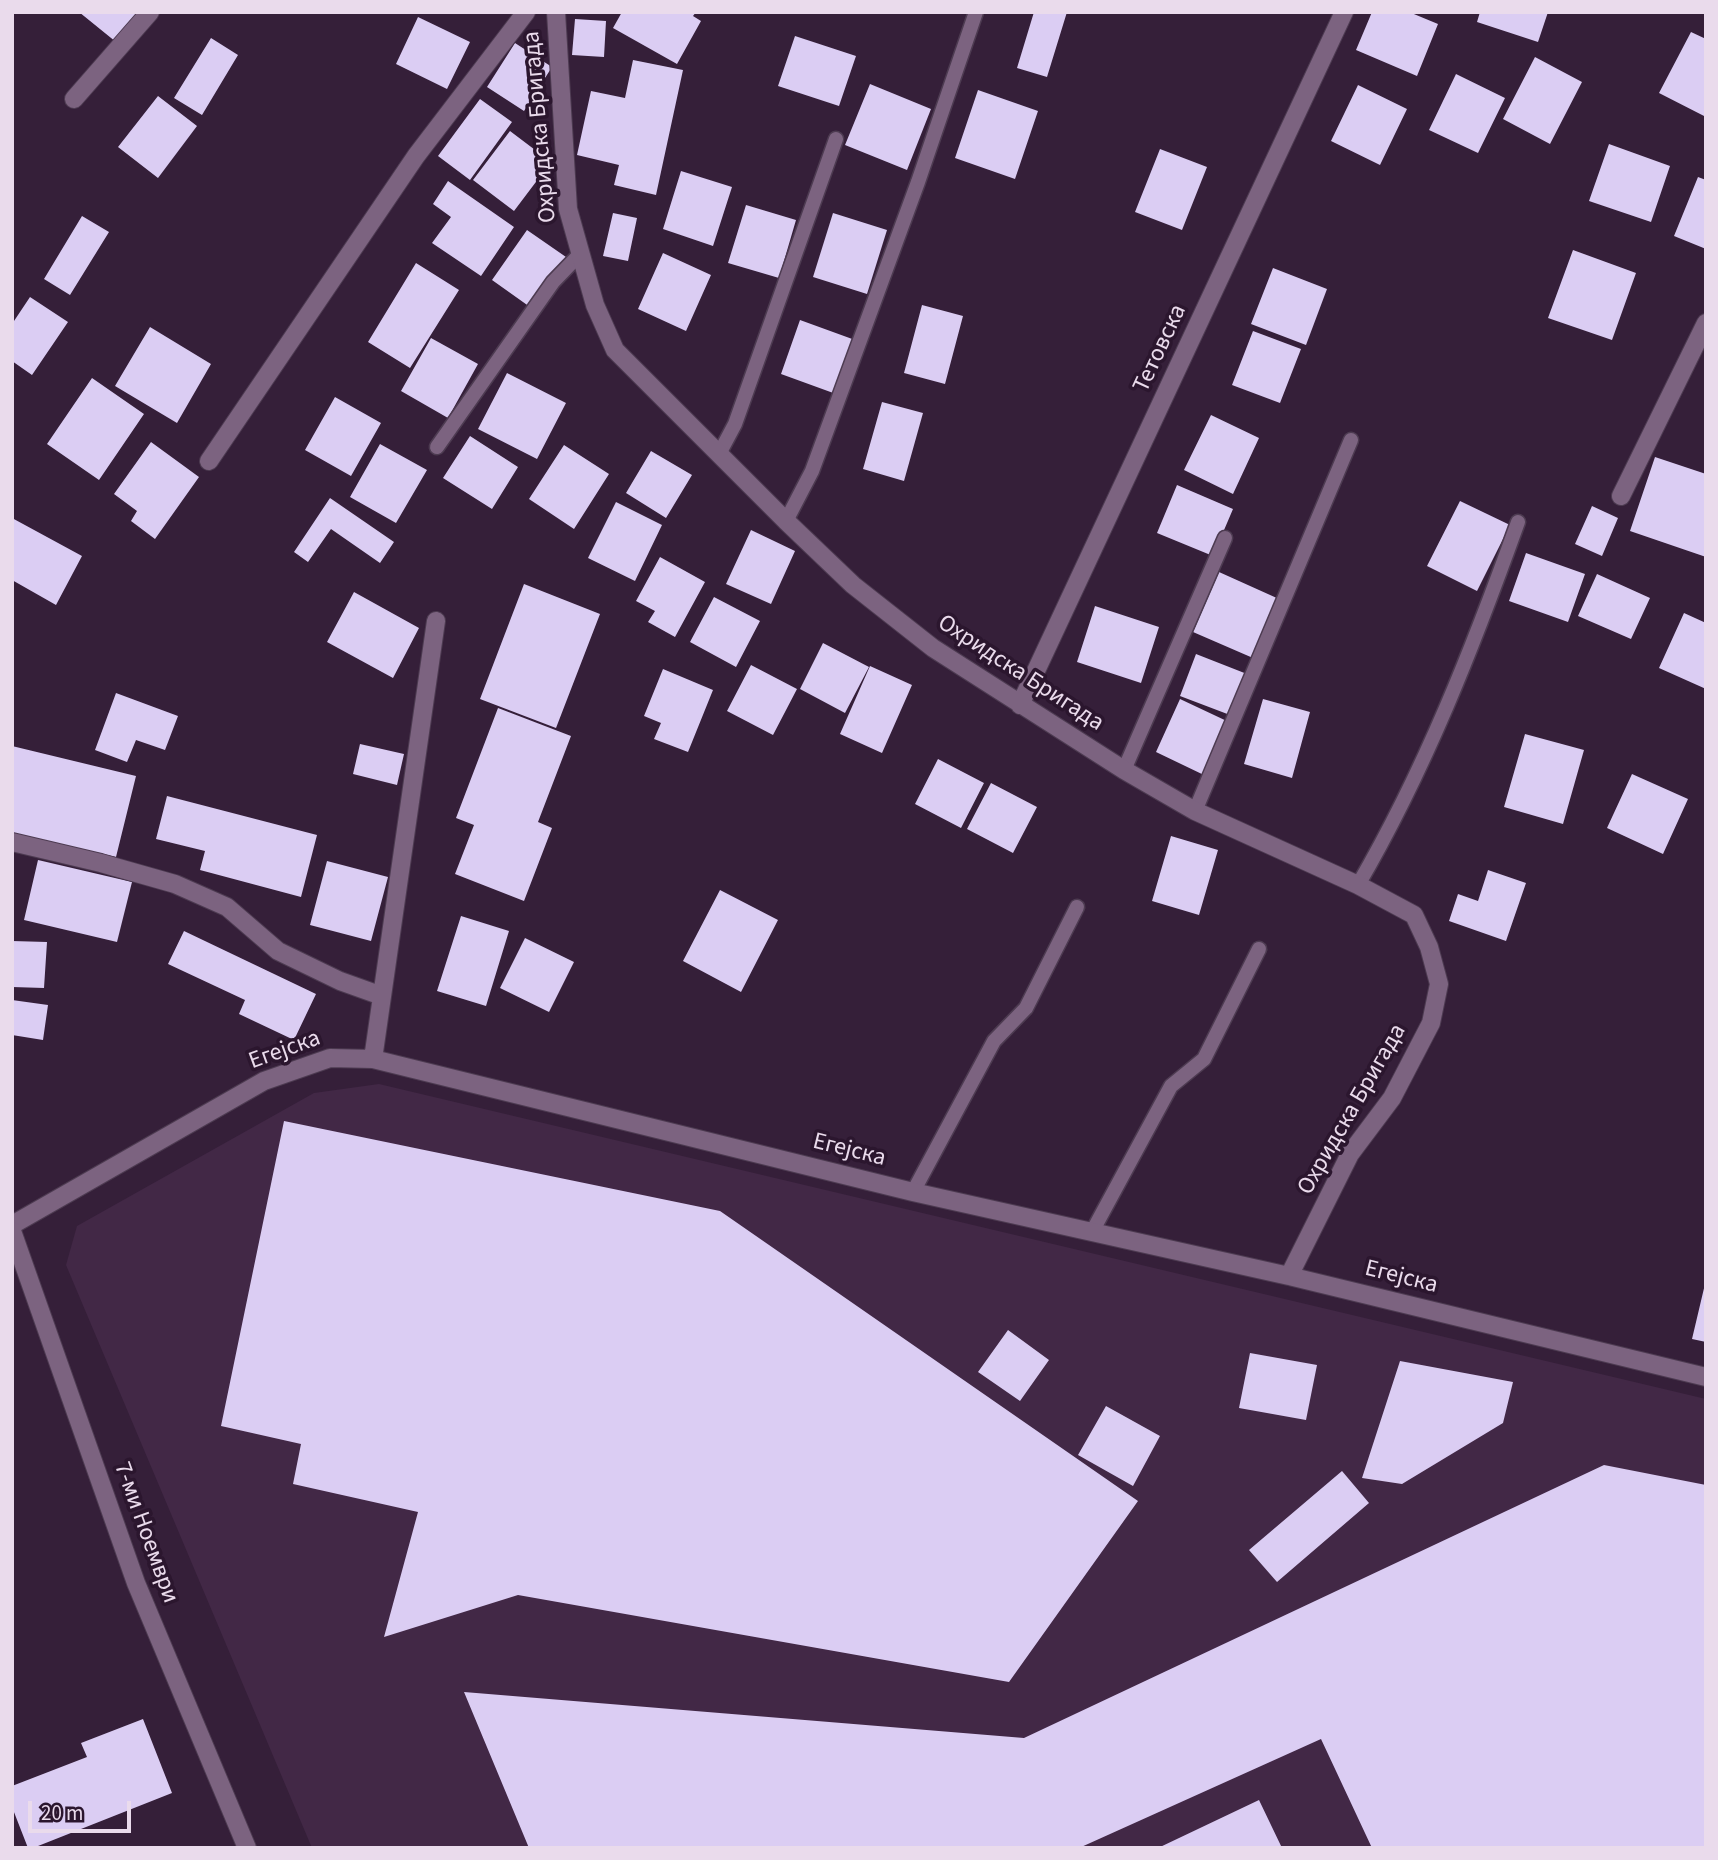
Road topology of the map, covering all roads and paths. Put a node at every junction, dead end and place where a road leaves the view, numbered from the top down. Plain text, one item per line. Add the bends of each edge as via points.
1 (149, 12) edge
2 (526, 12) edge
3 (556, 12) edge
4 (976, 12) edge
5 (1344, 12) edge
6 (74, 99) dead end
7 (836, 139) dead end
8 (580, 253) junction
9 (1706, 323) edge
10 (1351, 440) dead end
11 (437, 447) dead end
12 (719, 454) junction
13 (209, 461) dead end
14 (1621, 496) dead end
15 (786, 522) junction
16 (1518, 522) dead end
17 (1225, 538) dead end
18 (436, 621) dead end
19 (1020, 705) junction
20 (1124, 770) junction
21 (1195, 811) junction
22 (12, 842) edge
23 (1358, 885) junction
24 (1077, 907) dead end
25 (1259, 949) dead end
26 (382, 996) junction
27 (373, 1059) junction
28 (913, 1192) junction
29 (12, 1225) edge
30 (12, 1231) edge
31 (1092, 1232) junction
32 (1289, 1276) junction
33 (1706, 1377) edge
34 (247, 1848) edge

1 - 6 street
2 - 13 street, Охридска Бригада via 416,156
3 - 8 street, Охридска Бригада via 568,209
4 - 15 lane via 812,471
5 - 19 street, Тетовска
7 - 12 lane via 736,424
8 - 11 lane via 553,282
8 - 12 street, Охридска Бригада via 595,305 615,350
9 - 14 street
10 - 21 lane
12 - 15 street, Охридска Бригада
15 - 19 street, Охридска Бригада via 933,648
16 - 23 lane via 1443,715 1406,798
17 - 20 lane
18 - 26 street
19 - 20 street, Охридска Бригада
20 - 21 street, Охридска Бригада
21 - 23 street, Охридска Бригада
22 - 26 street via 175,884 227,907 278,951
23 - 32 street, Охридска Бригада via 1415,915 1439,984 1431,1023 1392,1098 1350,1154
24 - 28 lane via 1026,1008 994,1041
25 - 31 lane via 1204,1059 1171,1086
26 - 27 street
27 - 28 street, Егејска
27 - 29 street, Егејска via 330,1058 264,1081
28 - 31 street, Егејска
30 - 34 street, 7-ми Ноември via 136,1583
31 - 32 street, Егејска
32 - 33 street, Егејска

